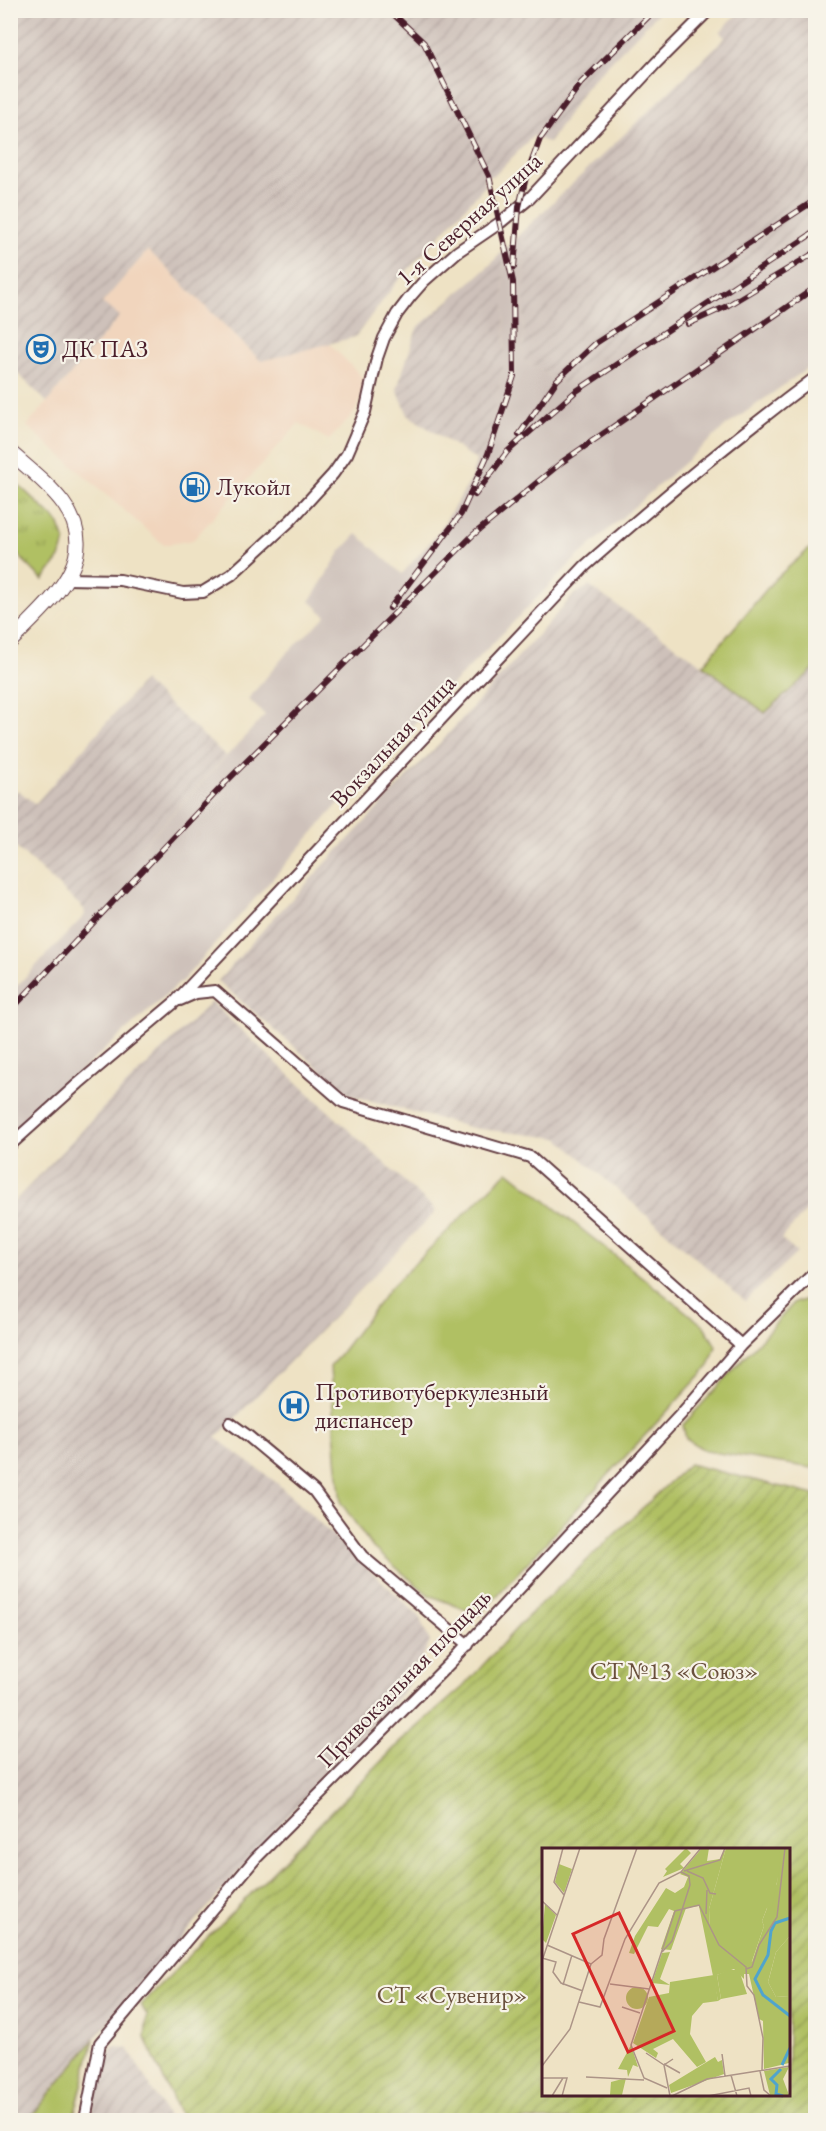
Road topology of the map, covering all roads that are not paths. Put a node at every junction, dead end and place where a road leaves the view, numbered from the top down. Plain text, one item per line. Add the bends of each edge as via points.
1 (709, 10) edge
2 (816, 377) edge
3 (10, 452) edge
4 (66, 579) junction
5 (10, 642) edge
6 (175, 1002) junction
7 (10, 1145) edge
8 (816, 1271) edge
9 (741, 1345) junction
10 (230, 1423) dead end
11 (468, 1645) junction
12 (85, 2121) edge

1 - 4 street, 1-я Северная улица via 530,198 457,252 410,297 384,338 365,412 347,454 291,520 231,575 203,592 183,593 120,580
2 - 6 street, Вокзальная улица via 734,439 585,566
3 - 4 street via 62,503 74,522 77,558
4 - 5 street
6 - 7 street, Вокзальная улица
6 - 9 street via 196,993 215,991 344,1102 530,1158
8 - 9 street, Привокзальная площадь
9 - 11 street, Привокзальная площадь
10 - 11 street via 314,1491 362,1556
11 - 12 street, Привокзальная площадь via 255,1859 100,2043

